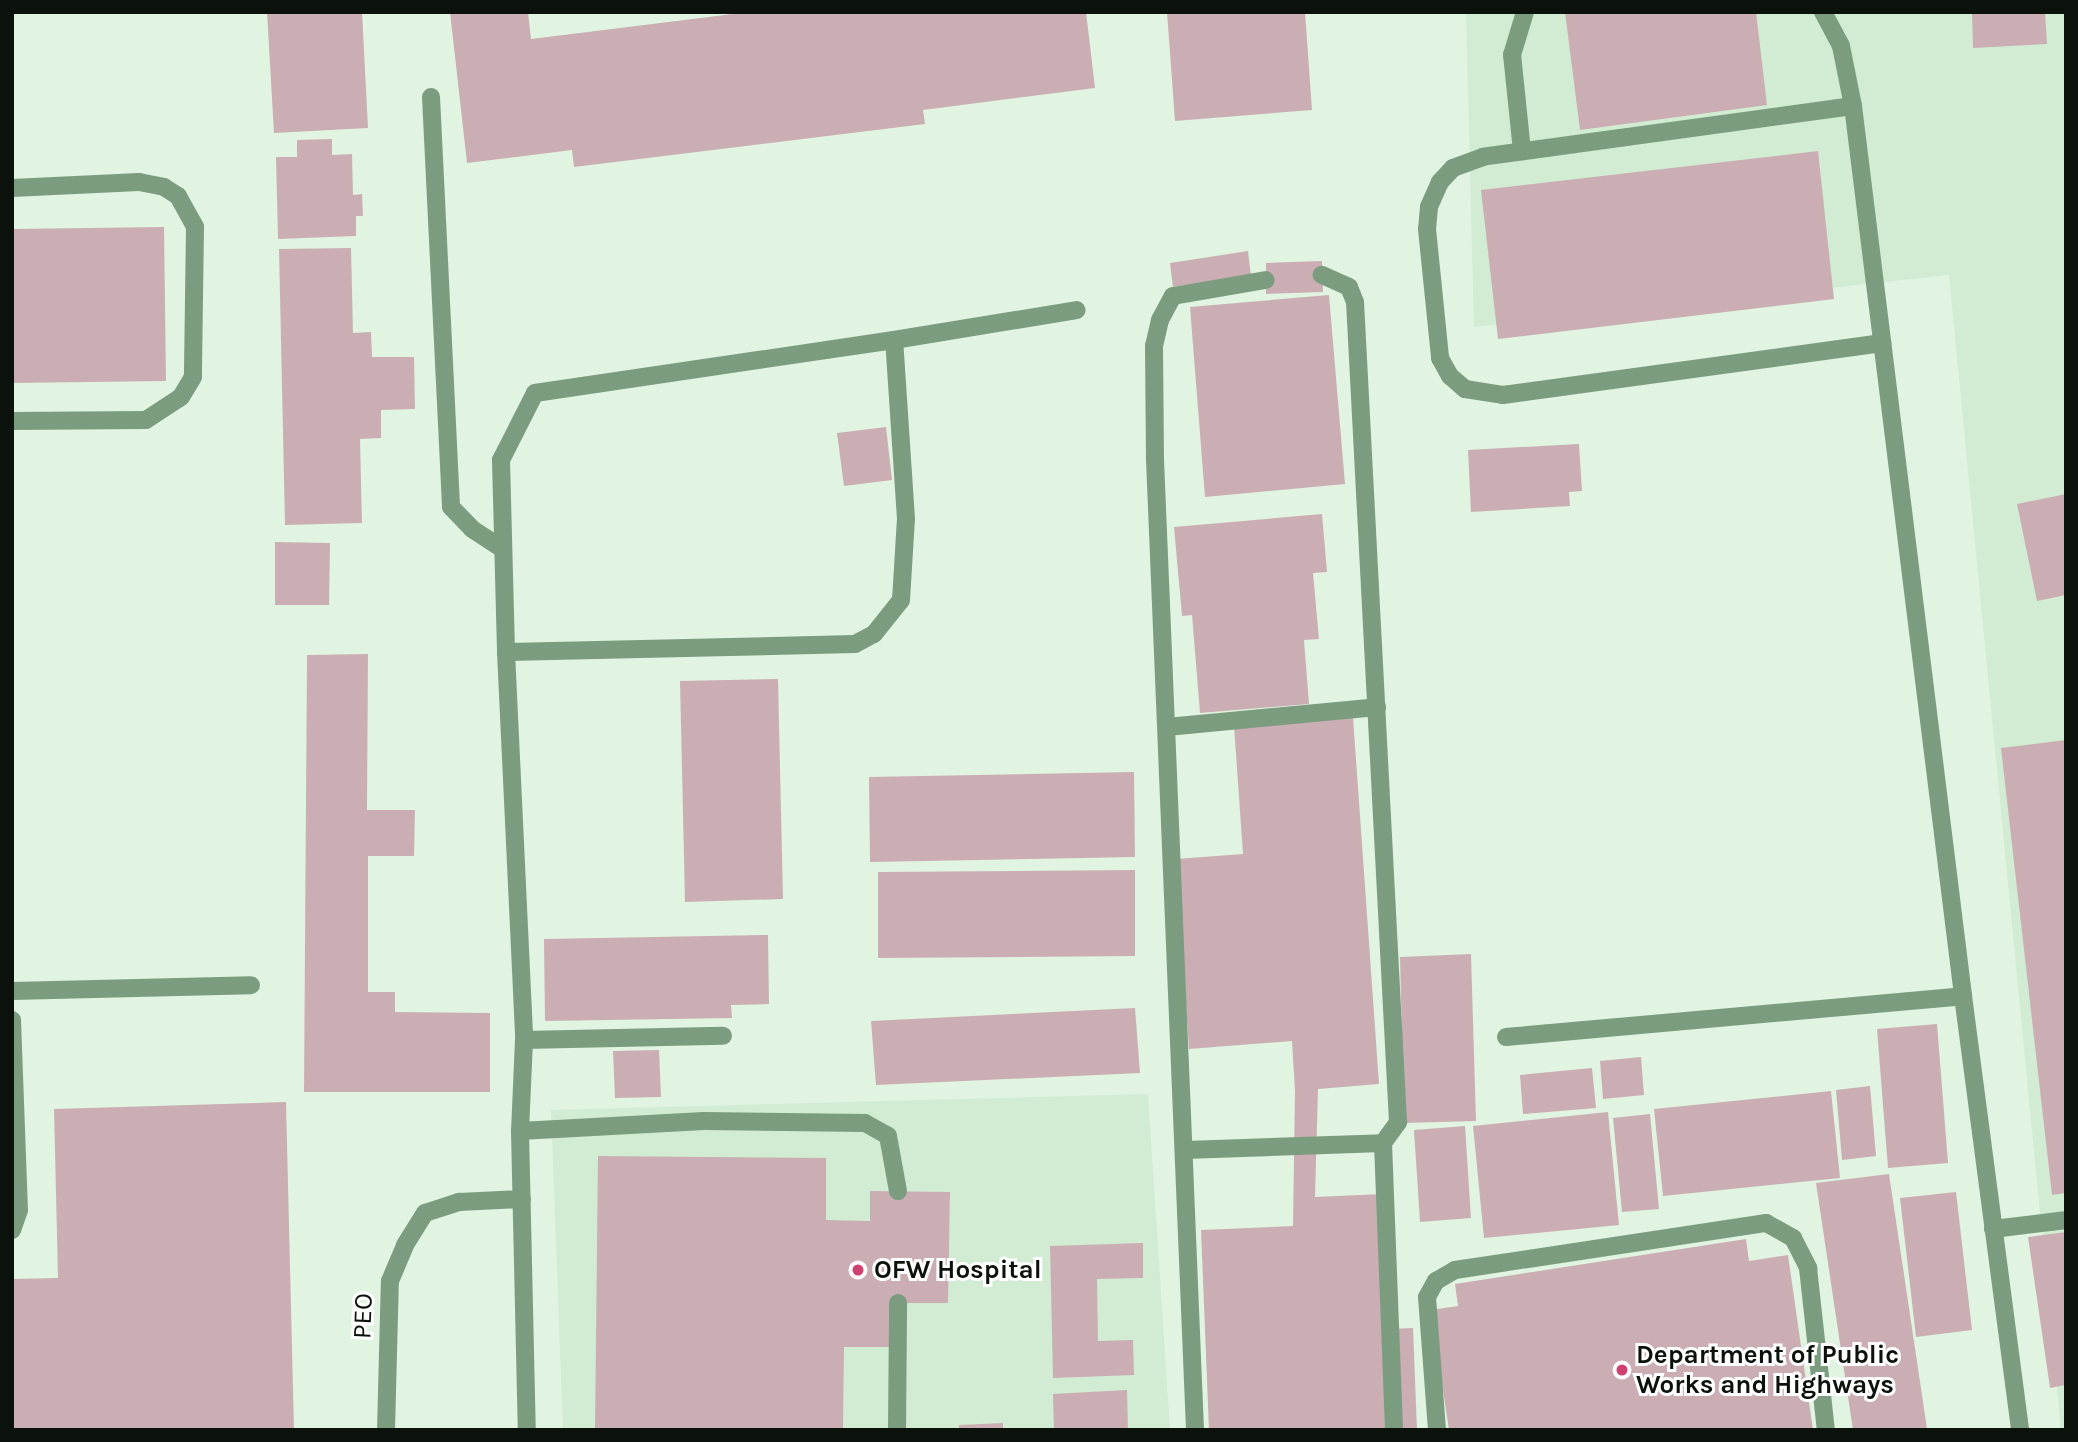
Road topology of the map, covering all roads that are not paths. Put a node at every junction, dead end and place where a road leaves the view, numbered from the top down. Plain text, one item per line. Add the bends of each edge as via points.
1 (1525, 12) edge
2 (1824, 12) edge
3 (431, 97) dead end
4 (1853, 106) junction
5 (1522, 152) junction
6 (12, 188) edge
7 (1322, 275) dead end
8 (1266, 280) dead end
9 (1077, 310) dead end
10 (894, 340) junction
11 (1882, 343) junction
12 (12, 421) edge
13 (503, 549) junction
14 (506, 652) junction
15 (1377, 707) junction
16 (1167, 727) junction
17 (251, 985) dead end
18 (12, 991) edge
19 (1963, 996) junction
20 (12, 1020) edge
21 (723, 1036) dead end
22 (1506, 1037) dead end
23 (524, 1040) junction
24 (520, 1131) junction
25 (1383, 1143) junction
26 (1186, 1150) junction
27 (898, 1191) dead end
28 (522, 1199) junction
29 (2066, 1220) edge
30 (1993, 1229) junction
31 (12, 1230) edge
32 (898, 1303) dead end
33 (386, 1430) edge
34 (527, 1430) edge
35 (897, 1430) edge
36 (1195, 1430) edge
37 (1394, 1430) edge
38 (1437, 1430) edge
39 (1826, 1430) edge
40 (2020, 1430) edge

1 - 5 lane via 1512,55
2 - 4 lane via 1841,46
3 - 13 lane via 449,498 451,507 472,529
4 - 5 lane
4 - 11 lane
5 - 11 lane via 1483,157 1453,168 1429,207 1440,358 1450,376 1465,389 1503,395
6 - 12 lane via 139,182 164,187 178,197 195,227 193,377 181,397 146,421
7 - 15 lane via 1349,287 1355,302
8 - 16 lane via 1173,296 1160,320 1153,386
9 - 10 lane
10 - 13 lane via 535,393 501,460
10 - 14 lane via 906,519 901,600 874,634 855,644
11 - 19 lane
13 - 14 lane
14 - 23 lane
15 - 16 lane
15 - 25 lane via 1398,1076 1398,1122
16 - 26 lane
17 - 18 lane
19 - 22 lane
19 - 30 lane
20 - 31 lane via 19,1210
21 - 23 lane
23 - 24 lane
24 - 27 lane via 704,1121 865,1123 888,1136
24 - 28 lane
25 - 26 lane
25 - 37 lane
26 - 36 lane
28 - 33 lane, PEO via 459,1202 425,1213 405,1245 390,1282
28 - 34 lane
29 - 30 lane
30 - 40 lane
32 - 35 lane
38 - 39 lane via 1427,1297 1436,1281 1455,1270 1766,1223 1793,1238 1808,1268

